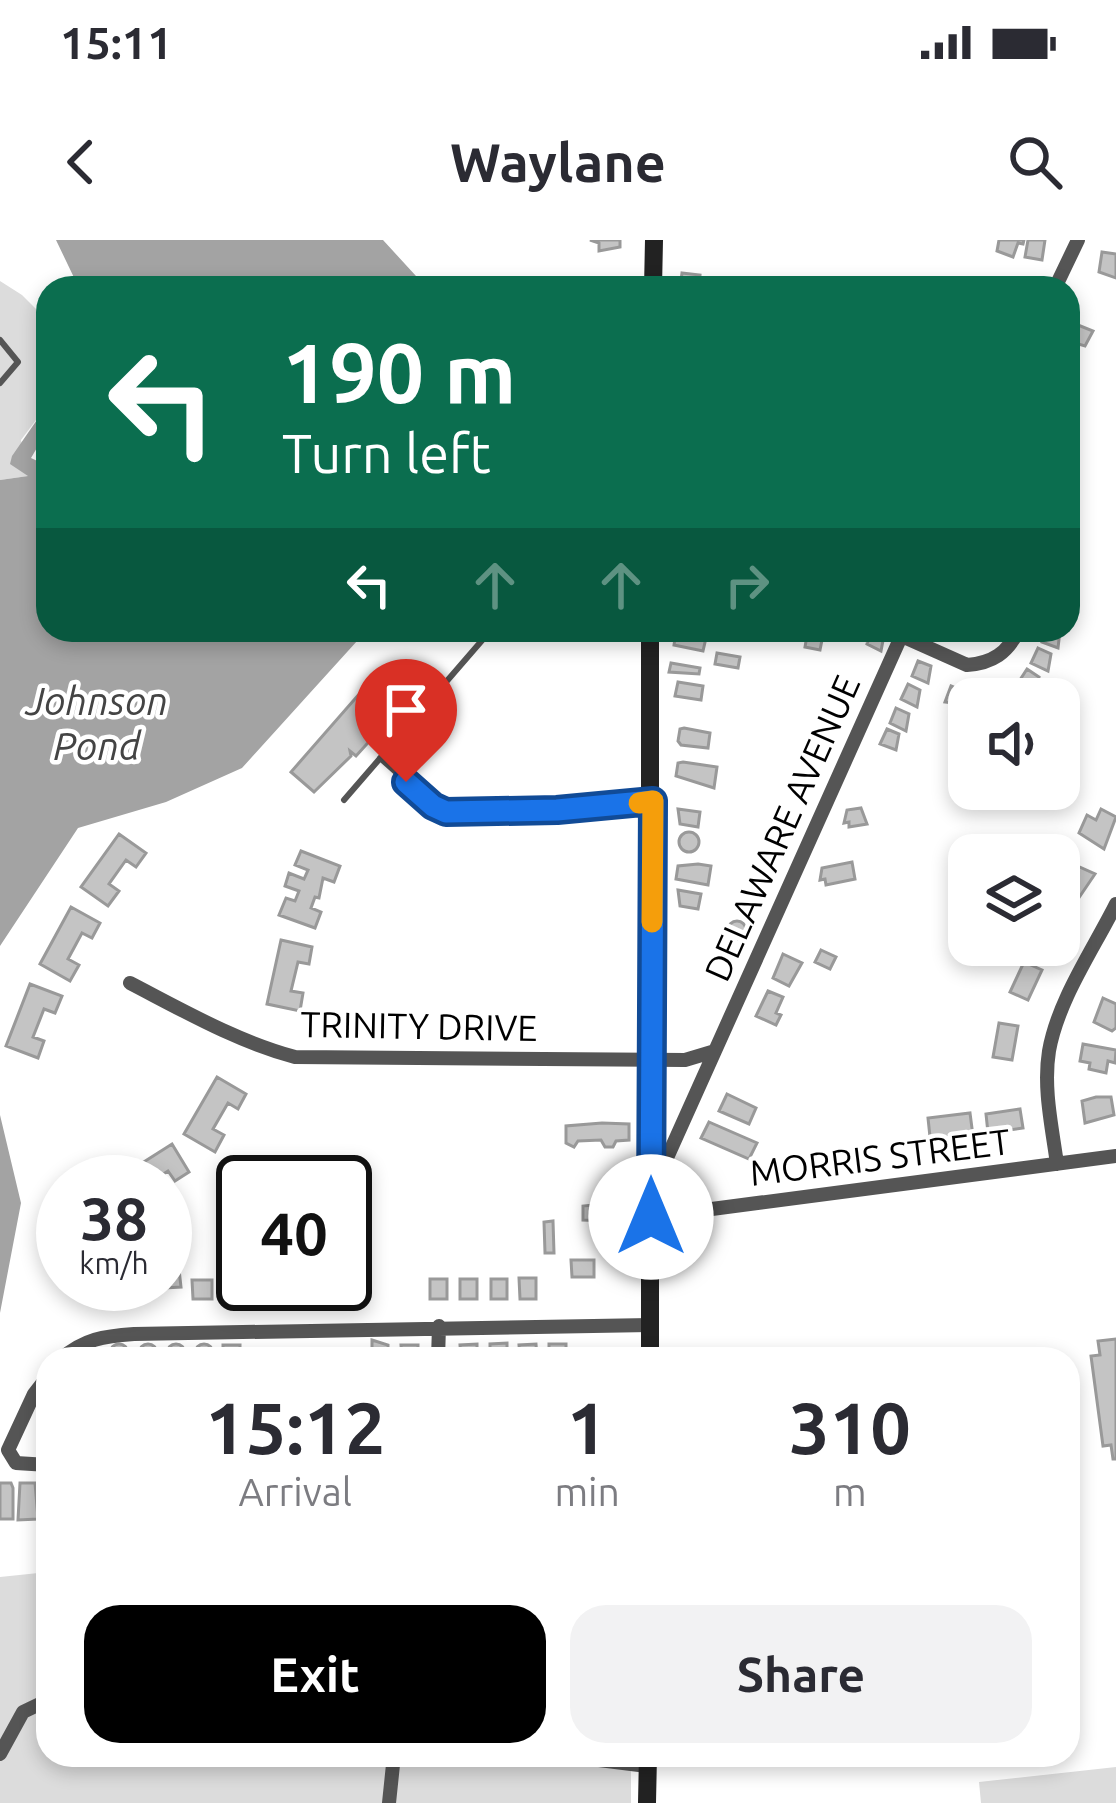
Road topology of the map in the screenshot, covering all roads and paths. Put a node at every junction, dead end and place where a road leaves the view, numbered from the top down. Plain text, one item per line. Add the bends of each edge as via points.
1 (654, 240) edge
2 (1078, 240) edge
3 (652, 276) edge
4 (1061, 276) edge
5 (0, 340) edge
6 (0, 383) edge
7 (481, 642) edge
8 (650, 642) edge
9 (899, 642) edge
10 (921, 642) edge
11 (1013, 642) edge
12 (380, 758) junction
13 (344, 800) dead end
14 (653, 801) junction
15 (1116, 904) edge
16 (130, 983) dead end
17 (715, 1051) junction
18 (651, 1059) junction
19 (1116, 1156) edge
20 (1058, 1164) junction
21 (651, 1193) junction
22 (651, 1217) junction
23 (650, 1325) junction
24 (439, 1326) junction
25 (76, 1347) edge
26 (438, 1347) edge
27 (650, 1347) edge
28 (36, 1391) edge
29 (36, 1464) edge
30 (36, 1706) edge
31 (0, 1754) edge
32 (393, 1767) edge
33 (648, 1767) edge
34 (389, 1803) edge
35 (647, 1803) edge

1 - 3 street
2 - 4 street
5 - 6 lane via 18,362
7 - 12 lane
8 - 14 street
9 - 17 street, DELAWARE AVENUE
10 - 11 street via 967,665 1000,656
12 - 13 lane
12 - 14 lane via 446,812
14 - 18 street
15 - 20 street via 1049,1051
16 - 18 street, TRINITY DRIVE via 219,1030 295,1057
17 - 18 street
17 - 21 street, DELAWARE AVENUE
18 - 21 street
19 - 20 street, MORRIS STREET
20 - 22 street, MORRIS STREET
21 - 22 street
22 - 23 street
23 - 24 street
23 - 27 street
24 - 25 street via 99,1336
24 - 26 street
28 - 29 street via 8,1450 16,1462
30 - 31 street via 23,1712
32 - 34 street
33 - 35 street

